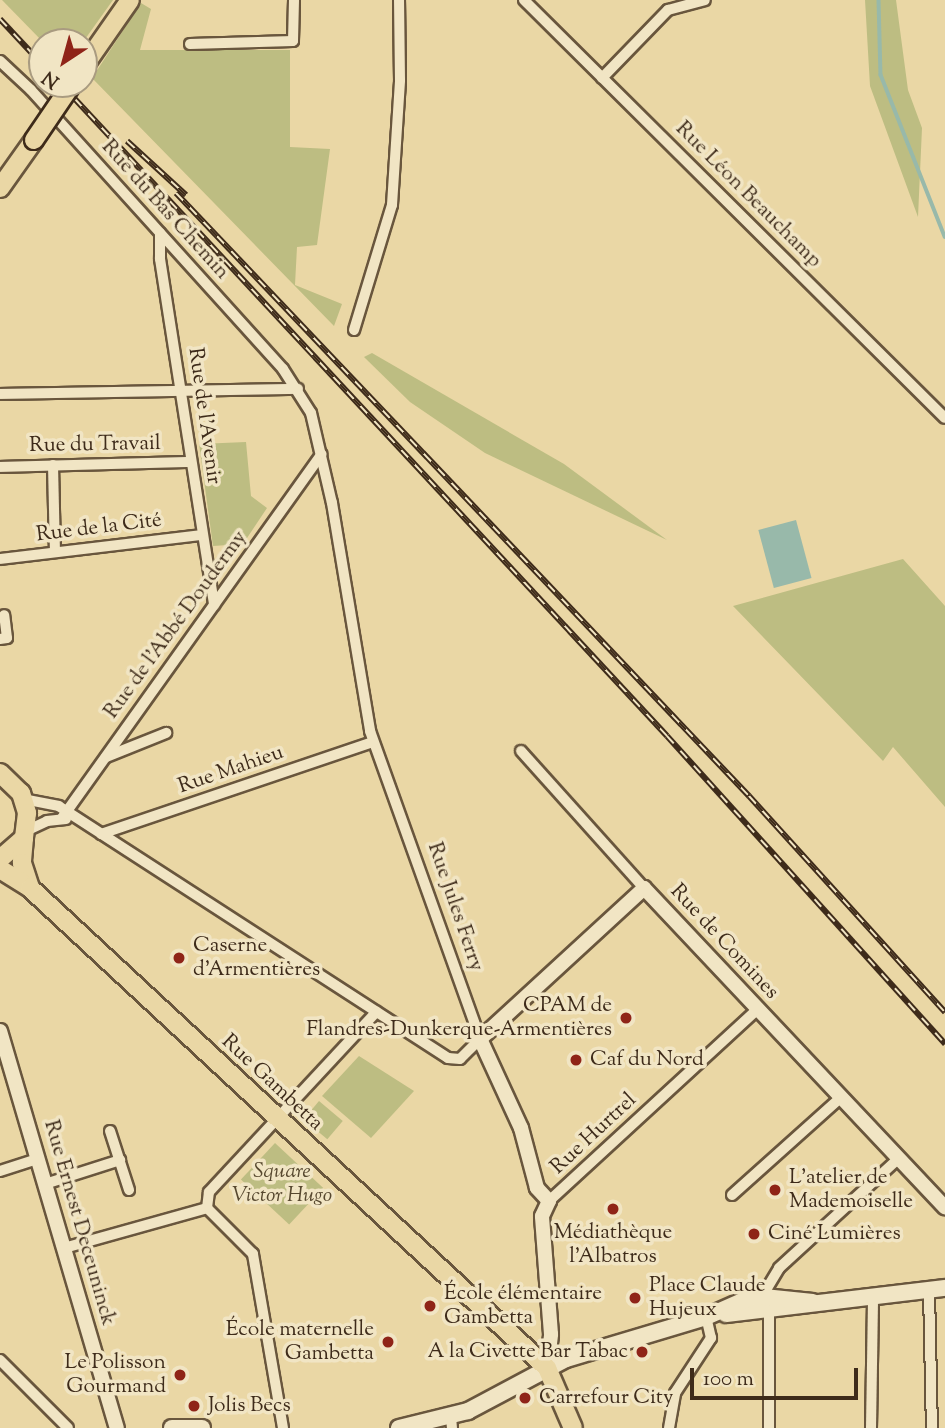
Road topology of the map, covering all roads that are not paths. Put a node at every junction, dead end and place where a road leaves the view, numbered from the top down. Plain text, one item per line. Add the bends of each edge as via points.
1 (130, 0) edge
2 (294, 0) edge
3 (399, 0) edge
4 (524, 0) edge
5 (705, 0) edge
6 (668, 5) edge
7 (190, 44) dead end
8 (98, 46) edge
9 (0, 61) edge
10 (603, 78) junction
11 (62, 98) edge
12 (0, 188) edge
13 (160, 233) junction
14 (354, 330) dead end
15 (298, 389) junction
16 (181, 391) junction
17 (0, 394) edge
18 (945, 418) edge
19 (322, 454) junction
20 (191, 462) junction
21 (53, 466) junction
22 (0, 467) edge
23 (202, 535) junction
24 (55, 552) junction
25 (0, 559) edge
26 (214, 605) junction
27 (4, 615) dead end
28 (0, 639) edge
29 (166, 733) dead end
30 (373, 742) junction
31 (521, 751) dead end
32 (106, 757) junction
33 (0, 773) edge
34 (24, 799) junction
35 (64, 815) junction
36 (25, 834) junction
37 (101, 834) junction
38 (0, 859) edge
39 (0, 869) edge
40 (30, 888) junction
41 (645, 888) junction
42 (758, 1009) junction
43 (376, 1012) junction
44 (0, 1031) edge
45 (480, 1040) junction
46 (840, 1098) junction
47 (277, 1118) junction
48 (110, 1131) dead end
49 (900, 1158) junction
50 (38, 1159) junction
51 (120, 1160) junction
52 (0, 1171) edge
53 (45, 1184) junction
54 (129, 1190) dead end
55 (732, 1195) dead end
56 (549, 1201) junction
57 (207, 1208) junction
58 (945, 1208) edge
59 (64, 1248) junction
60 (937, 1288) edge
61 (873, 1295) junction
62 (766, 1302) junction
63 (706, 1317) junction
64 (0, 1360) edge
65 (547, 1368) junction
66 (670, 1412) junction
67 (451, 1422) edge
68 (68, 1428) edge
69 (117, 1428) edge
70 (173, 1428) edge
71 (202, 1428) edge
72 (283, 1428) edge
73 (399, 1428) edge
74 (573, 1428) edge
75 (659, 1428) edge
76 (669, 1428) edge
77 (769, 1428) edge
78 (871, 1428) edge
79 (932, 1428) edge

1 - 8 main road
2 - 7 street via 293,41
3 - 14 street via 399,122 392,205
4 - 10 street, Rue Léon Beauchamp
5 - 6 street
6 - 10 street
9 - 13 street, Rue du Bas Chemin
10 - 18 street, Rue Léon Beauchamp
11 - 12 main road, bridge
13 - 15 street, Rue du Bas Chemin
13 - 16 street, Rue de l'Avenir
15 - 16 street
15 - 19 street, Rue Jules Ferry via 316,425
16 - 17 street
16 - 20 street, Rue de l'Avenir
19 - 26 street, Rue de l'Abbé Doudermy
19 - 30 street, Rue Jules Ferry
20 - 21 street, Rue du Travail
20 - 23 street, Rue de l'Avenir
21 - 22 street, Rue du Travail
21 - 24 street
23 - 24 street, Rue de la Cité
23 - 26 street, Rue de l'Avenir
24 - 25 street, Rue de la Cité
26 - 32 street, Rue de l'Abbé Doudermy
27 - 28 street via 7,638
29 - 32 street
30 - 37 street, Rue Mahieu
30 - 45 street, Rue Jules Ferry
31 - 41 street, Rue de Comines
32 - 35 street, Rue de l'Abbé Doudermy
33 - 34 main road
34 - 35 street
34 - 36 main road
35 - 36 street
35 - 37 street
36 - 38 main road
36 - 40 main road via 22,863
37 - 43 street
39 - 40 main road, Rue Gambetta
40 - 47 main road, Rue Gambetta
41 - 42 street, Rue de Comines
41 - 45 street
42 - 46 street, Rue de Comines
42 - 56 street, Rue Hurtrel
43 - 45 street via 448,1058 458,1060
43 - 47 street
44 - 50 street, Rue Ernest Deceuninck
45 - 56 street, Rue Jules Ferry via 521,1128 537,1188
46 - 49 street, Rue de Comines
46 - 55 street
47 - 57 street via 211,1189
47 - 65 main road, Rue Gambetta
48 - 51 street
49 - 58 street, Rue de Comines
49 - 62 street via 779,1268
50 - 52 street
50 - 53 street, Rue Ernest Deceuninck
51 - 53 street
51 - 54 street
53 - 59 street, Rue Ernest Deceuninck
56 - 65 street via 542,1216 551,1334
57 - 59 street
57 - 72 street via 249,1247 259,1280
59 - 69 street, Rue Ernest Deceuninck
60 - 61 main road
60 - 79 street
61 - 62 main road
61 - 78 street
62 - 63 main road
62 - 77 street
63 - 65 main road
63 - 66 street via 711,1338 674,1393
64 - 68 street
65 - 67 main road
65 - 74 main road
66 - 75 street
66 - 76 street
67 - 73 main road
70 - 71 main road

